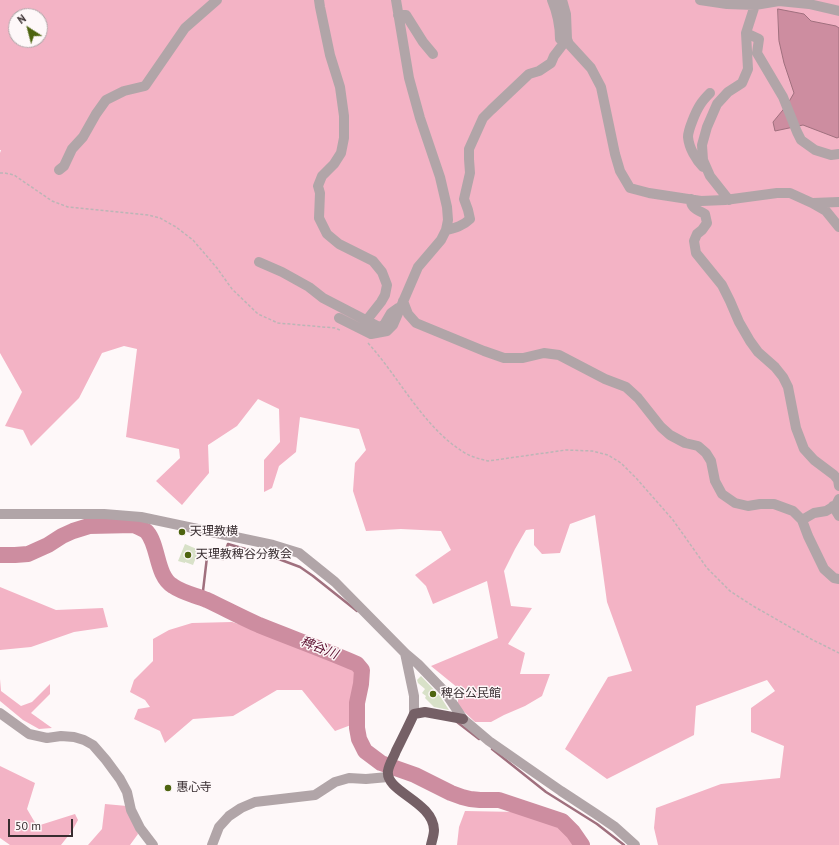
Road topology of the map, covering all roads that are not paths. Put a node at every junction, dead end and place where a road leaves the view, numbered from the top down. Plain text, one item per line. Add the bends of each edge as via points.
1 (217, 0) edge
2 (319, 0) edge
3 (396, 0) edge
4 (552, 0) edge
5 (562, 0) edge
6 (700, 0) edge
7 (755, 5) junction
8 (839, 11) edge
9 (398, 15) junction
10 (746, 33) junction
11 (564, 43) junction
12 (433, 54) dead end
13 (710, 93) dead end
14 (839, 154) edge
15 (59, 170) dead end
16 (709, 173) junction
17 (691, 199) junction
18 (729, 200) junction
19 (839, 202) edge
20 (812, 203) junction
21 (839, 227) edge
22 (446, 230) junction
23 (259, 262) dead end
24 (381, 302) junction
25 (400, 305) junction
26 (339, 318) dead end
27 (366, 321) junction
28 (839, 486) edge
29 (836, 503) edge
30 (0, 514) edge
31 (839, 516) edge
32 (802, 520) junction
33 (839, 579) edge
34 (405, 653) junction
35 (0, 713) edge
36 (414, 714) junction
37 (464, 719) junction
38 (388, 774) junction
39 (153, 845) edge
40 (212, 845) edge
41 (431, 845) edge
42 (635, 845) edge

1 - 15 street via 184,28 145,86 124,91 106,100
2 - 24 street via 330,55 340,87 344,138 341,153 322,176 318,186 319,218 327,234 339,244 373,261 382,272 387,285
3 - 9 street
4 - 11 street
5 - 11 street via 566,14
6 - 7 street
7 - 8 street via 779,0
7 - 10 street
9 - 12 street via 406,15
9 - 22 street via 409,78 448,207
10 - 14 street via 759,40 758,53 783,98 801,140 815,150 831,155
10 - 16 street via 748,69 742,82 717,104 702,145 703,160
11 - 17 street via 569,44 591,68 601,87 615,154 620,171 630,188
11 - 22 street via 551,63 529,74 483,118 469,149 470,173 464,200 470,219
13 - 16 street via 699,106 688,136 692,151
16 - 18 street
17 - 18 street
17 - 28 street via 692,207 705,214 707,223 694,241 696,253 722,285 738,322 750,341 783,377 804,449 834,475
18 - 20 street via 790,193
19 - 20 street
20 - 21 street via 826,211
22 - 25 street via 441,240 418,267
23 - 27 street via 282,272
24 - 25 street
24 - 27 street
25 - 26 street via 393,325 387,330 371,334
25 - 27 street via 391,313 384,325 379,327
25 - 32 street via 416,324 484,351 504,358 523,358 544,353 559,355 626,387 670,435 698,446 706,452 722,494 735,503 748,506 774,504 792,511
29 - 31 street
29 - 32 street via 826,511 814,513
30 - 34 street via 141,516 299,553 335,582
32 - 33 street via 824,569
34 - 36 street via 414,696
34 - 37 street via 445,692
35 - 39 street via 29,734 47,738 74,737 93,745 120,779 127,792 131,810
36 - 37 main road via 425,712
36 - 38 main road
37 - 42 street via 489,741 615,827
38 - 40 street via 335,782 315,795 255,802 229,816 219,827
38 - 41 main road via 394,786 418,804 430,817 434,829

